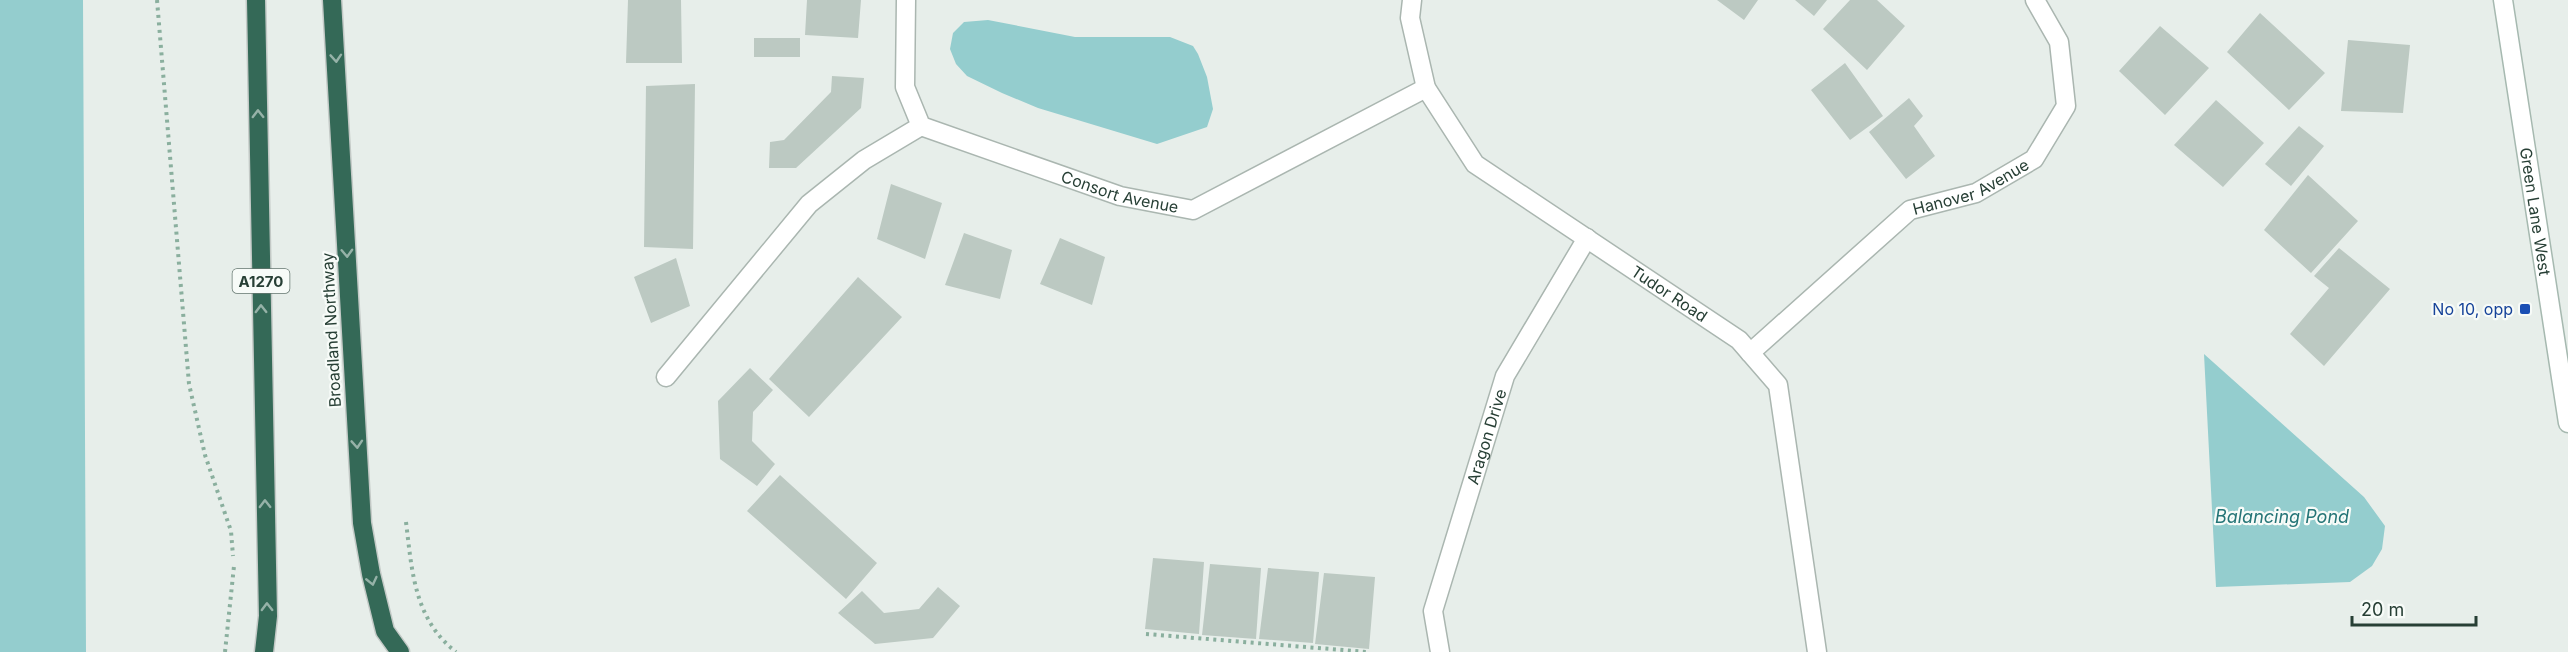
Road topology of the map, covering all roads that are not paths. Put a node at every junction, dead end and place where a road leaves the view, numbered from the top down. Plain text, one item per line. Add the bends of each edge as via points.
1 (256, 0) edge
2 (332, 0) edge
3 (906, 0) edge
4 (1412, 0) edge
5 (2035, 0) edge
6 (2503, 0) edge
7 (1426, 88) junction
8 (921, 126) junction
9 (1587, 238) junction
10 (1750, 353) junction
11 (666, 377) dead end
12 (2568, 423) edge
13 (264, 652) edge
14 (400, 652) edge
15 (1440, 652) edge
16 (1817, 652) edge

13 -> 1 highway, A1270 via 268,616
2 -> 14 highway, Broadland Northway via 362,524 385,631
3 - 8 street via 905,87
4 - 7 street, Tudor Road via 1410,18
5 - 10 street, Hanover Avenue via 2059,42 2066,106 2034,159 1976,193 1910,210
6 - 12 street, Green Lane West
7 - 8 street, Consort Avenue via 1193,210 1120,196
7 - 9 street, Tudor Road via 1475,164
8 - 11 street via 864,160 809,204
9 - 10 street, Tudor Road via 1739,340
9 - 15 street, Aragon Drive via 1505,375 1433,611
10 - 16 street, Tudor Road via 1778,385

